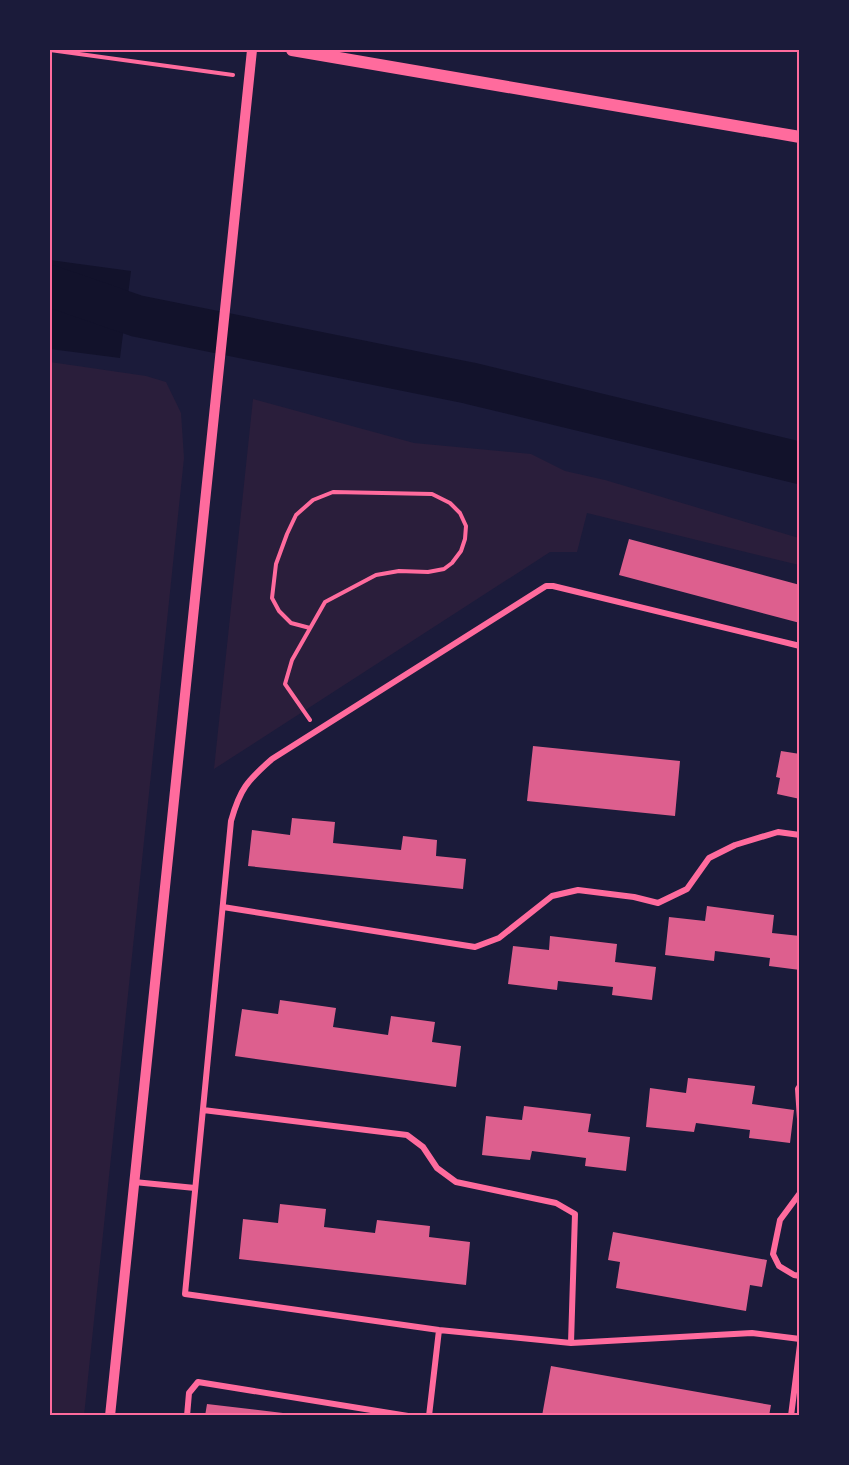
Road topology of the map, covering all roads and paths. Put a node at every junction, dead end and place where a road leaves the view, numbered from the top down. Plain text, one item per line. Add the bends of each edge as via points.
1 (50, 50) edge
2 (252, 50) edge
3 (292, 50) edge
4 (249, 78) junction
5 (800, 137) edge
6 (310, 628) junction
7 (800, 646) edge
8 (318, 730) junction
9 (800, 836) edge
10 (223, 908) junction
11 (800, 1086) edge
12 (203, 1110) junction
13 (800, 1119) edge
14 (134, 1182) junction
15 (195, 1188) junction
16 (800, 1193) edge
17 (789, 1208) junction
18 (800, 1209) edge
19 (800, 1276) edge
20 (439, 1330) junction
21 (800, 1339) edge
22 (571, 1343) junction
23 (800, 1345) edge
24 (110, 1416) edge
25 (187, 1416) edge
26 (408, 1416) edge
27 (429, 1416) edge
28 (792, 1416) edge

1 - 4 path
2 - 4 street
3 - 5 main road
4 - 14 street
6 - 6 path via 325,602 376,575 428,572 452,563 465,539 466,526 460,513 432,494 333,492 313,500 296,515 287,534 276,564 272,598 291,623
6 - 8 path via 292,660 285,684
7 - 8 street via 546,586
8 - 10 street via 272,759 250,778 238,798 231,821
9 - 10 street via 778,832 735,845 709,858 687,888 657,903 578,891 552,896 499,938 475,947
10 - 12 street
11 - 13 street
12 - 15 street
12 - 22 street via 407,1135 423,1147 437,1168 456,1182 556,1203 574,1214
14 - 15 street
14 - 24 street
15 - 20 street via 185,1294
16 - 17 street
17 - 18 street
17 - 19 street via 780,1220 773,1254 779,1266
20 - 22 street
20 - 27 street
21 - 22 street via 752,1333
23 - 28 street
25 - 26 street via 189,1393 198,1382

